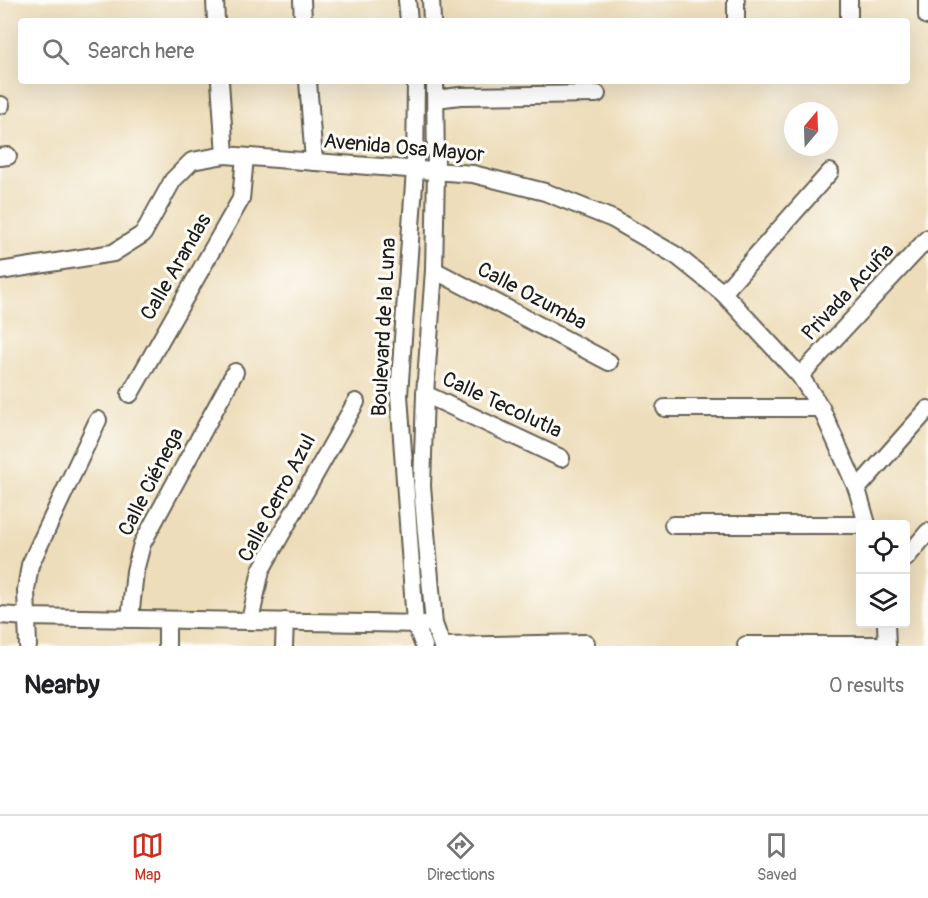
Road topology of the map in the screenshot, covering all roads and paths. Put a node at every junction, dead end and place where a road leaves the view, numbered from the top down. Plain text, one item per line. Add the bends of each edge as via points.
1 (215, 0) edge
2 (302, 0) edge
3 (407, 0) edge
4 (431, 0) edge
5 (736, 0) edge
6 (849, 0) edge
7 (927, 0) edge
8 (927, 16) edge
9 (216, 18) edge
10 (303, 18) edge
11 (409, 18) edge
12 (432, 18) edge
13 (736, 18) edge
14 (849, 18) edge
15 (220, 84) edge
16 (308, 84) edge
17 (416, 84) edge
18 (435, 84) edge
19 (597, 94) dead end
20 (436, 99) junction
21 (225, 155) junction
22 (245, 157) junction
23 (314, 162) junction
24 (415, 170) junction
25 (436, 172) junction
26 (830, 172) dead end
27 (928, 238) edge
28 (434, 270) junction
29 (0, 271) edge
30 (723, 293) junction
31 (406, 312) junction
32 (430, 314) junction
33 (609, 362) dead end
34 (235, 372) dead end
35 (800, 376) junction
36 (130, 394) dead end
37 (425, 394) junction
38 (356, 402) dead end
39 (665, 408) dead end
40 (821, 408) junction
41 (928, 409) edge
42 (98, 420) dead end
43 (401, 444) junction
44 (423, 444) junction
45 (561, 458) dead end
46 (857, 489) junction
47 (866, 520) edge
48 (672, 525) dead end
49 (856, 525) edge
50 (928, 532) edge
51 (910, 553) edge
52 (0, 615) edge
53 (27, 617) junction
54 (130, 619) junction
55 (167, 620) junction
56 (250, 621) junction
57 (285, 621) junction
58 (415, 623) junction
59 (434, 624) junction
60 (886, 628) edge
61 (586, 643) dead end
62 (746, 645) edge
63 (887, 645) edge
64 (28, 646) edge
65 (167, 646) edge
66 (285, 646) edge
67 (424, 646) edge
68 (442, 646) edge

1 - 9 street
2 - 10 street
3 - 11 street
4 - 12 street
5 - 13 street
6 - 14 street
7 - 8 street
15 - 21 street
16 - 23 street
17 - 24 street, Boulevard de la Luna
18 - 20 street, Boulevard de la Luna
19 - 20 street
20 - 25 street, Boulevard de la Luna
21 - 22 street, Avenida Osa Mayor
21 - 29 street, Avenida Osa Mayor via 192,161 173,180 143,234 113,253
22 - 23 street, Avenida Osa Mayor
22 - 36 street, Calle Arandas via 241,199
23 - 24 street, Avenida Osa Mayor
24 - 25 street, Avenida Osa Mayor
24 - 31 street, Boulevard de la Luna
25 - 28 street, Boulevard de la Luna
25 - 30 street, Avenida Osa Mayor via 473,174 544,192 614,219 677,256
26 - 30 street
27 - 35 street, Privada Acuña
28 - 32 street, Boulevard de la Luna
28 - 33 street, Calle Ozumba
30 - 35 street, Avenida Osa Mayor
31 - 32 street
31 - 43 street, Boulevard de la Luna via 399,395
32 - 37 street, Boulevard de la Luna
34 - 54 street, Calle Ciénega via 141,544
35 - 40 street, Avenida Osa Mayor
37 - 44 street, Boulevard de la Luna
37 - 45 street, Calle Tecolutla
38 - 56 street, Calle Cerro Azul via 261,570
39 - 40 street
40 - 46 street, Avenida Osa Mayor
41 - 46 street
42 - 53 street via 30,566
43 - 44 street
43 - 58 street, Boulevard de la Luna
44 - 59 street, Boulevard de la Luna via 422,486
46 - 47 street, Avenida Osa Mayor
48 - 49 street
50 - 51 street
52 - 53 street
53 - 54 street
53 - 64 street
54 - 55 street
55 - 56 street
55 - 65 street
56 - 57 street
57 - 58 street
57 - 66 street
58 - 59 street
58 - 67 street, Boulevard de la Luna
59 - 68 street, Boulevard de la Luna
60 - 63 street
61 - 68 street
62 - 63 street

